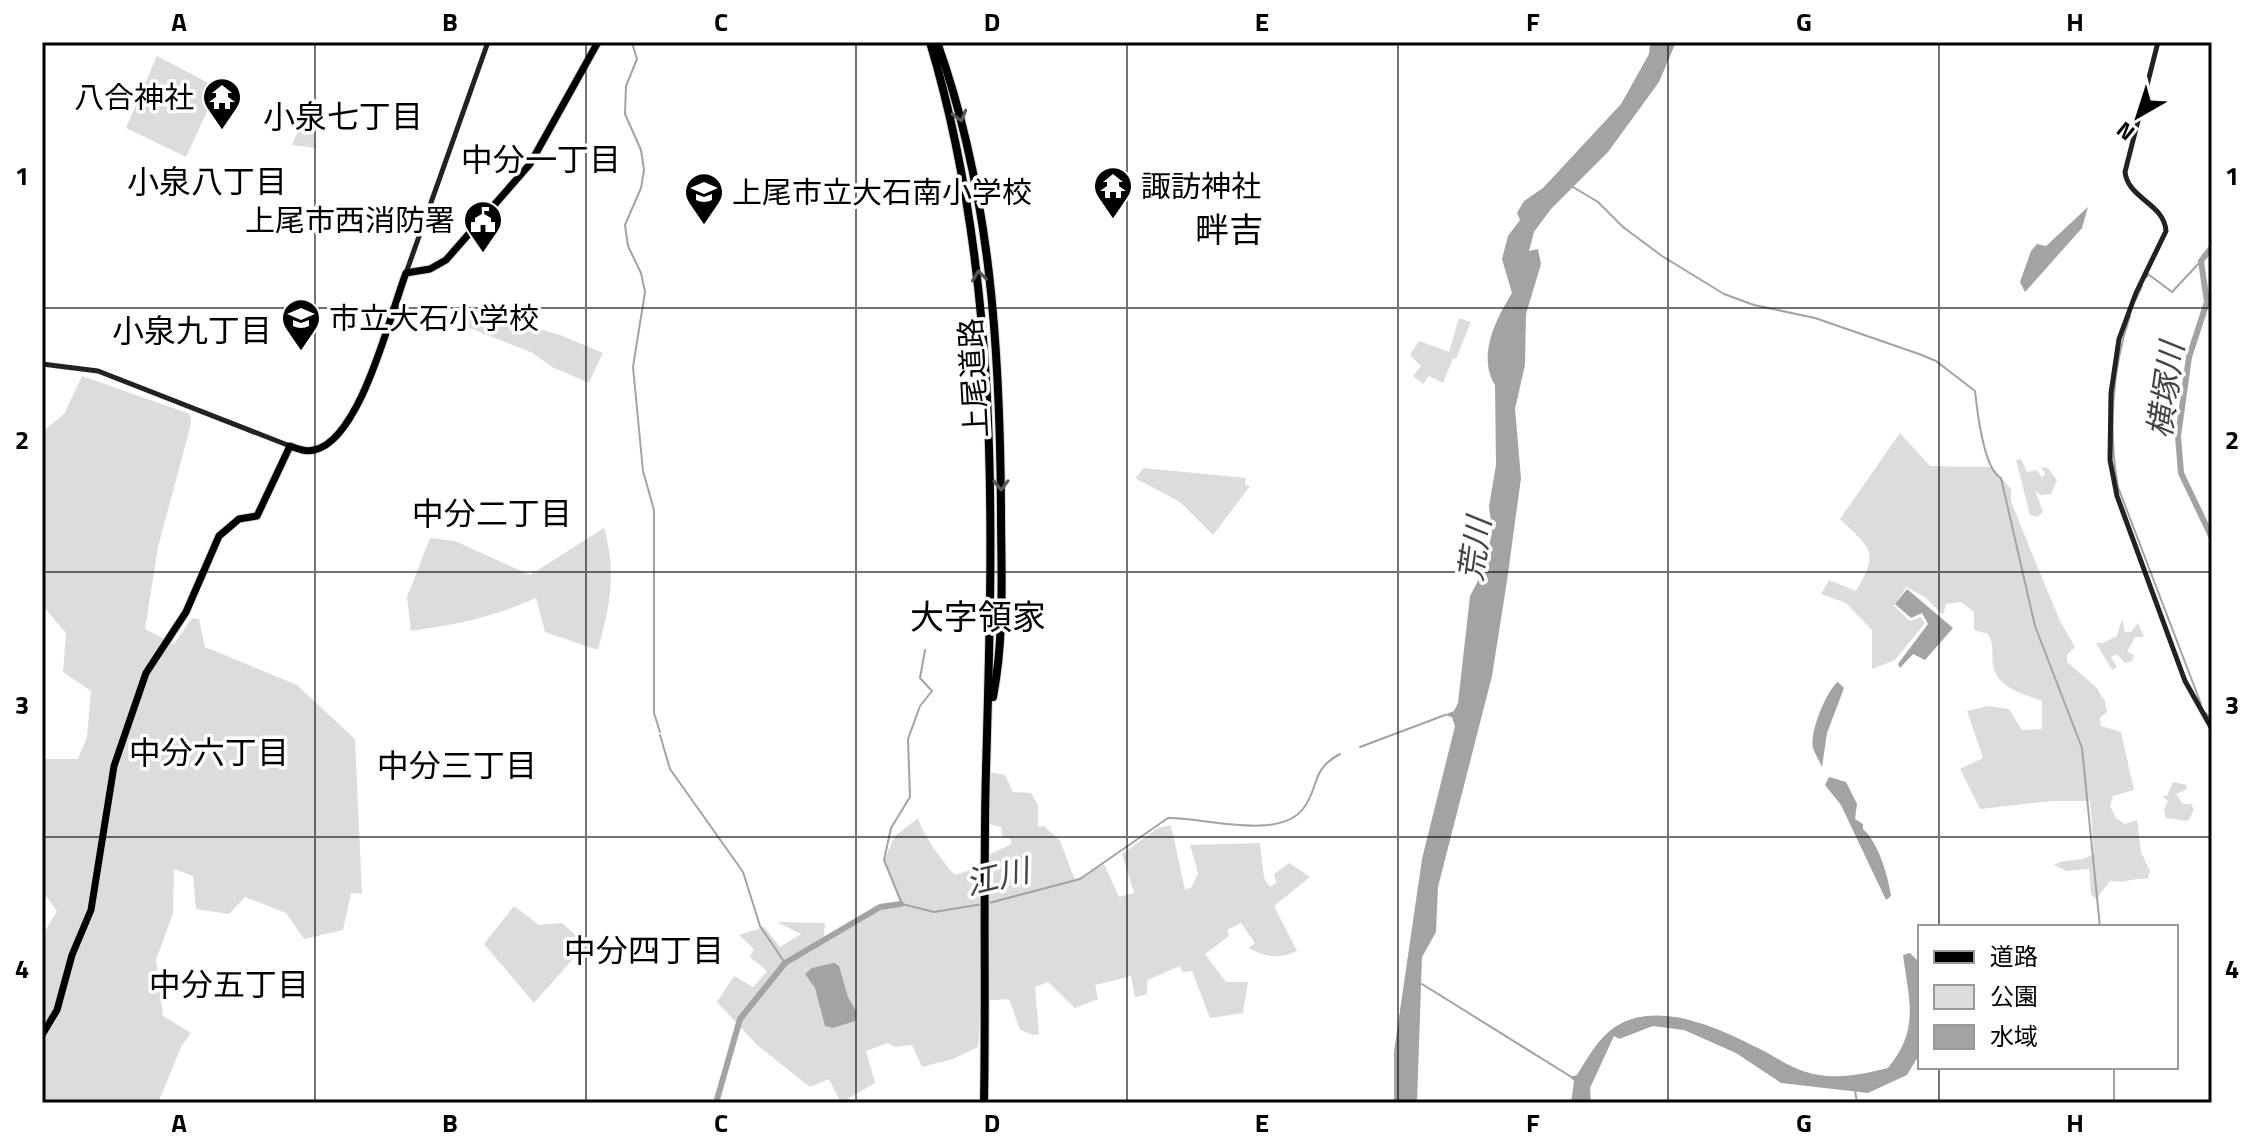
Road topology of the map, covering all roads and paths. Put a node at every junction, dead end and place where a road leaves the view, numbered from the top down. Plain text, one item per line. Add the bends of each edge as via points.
1 (488, 42) edge
2 (598, 42) edge
3 (930, 42) edge
4 (937, 42) edge
5 (2158, 42) edge
6 (406, 273) junction
7 (42, 364) edge
8 (290, 446) junction
9 (989, 718) junction
10 (2212, 729) edge
11 (42, 1035) edge
12 (985, 1103) edge

1 - 6 main road
2 - 6 main road via 522,175 446,260
9 -> 3 highway, 上尾道路 via 985,332 967,188
4 -> 9 highway, 上尾道路 via 963,124 982,214 998,363 1002,603
5 - 10 main road via 2125,172 2133,190 2161,214 2166,231 2119,339 2110,460 2117,496 2176,659
6 - 8 main road via 350,419 318,449
7 - 8 main road via 98,371
8 - 11 main road via 257,516 234,522 213,544 186,612 146,673 114,766 91,910 57,1010
9 - 12 highway, 上尾道路

